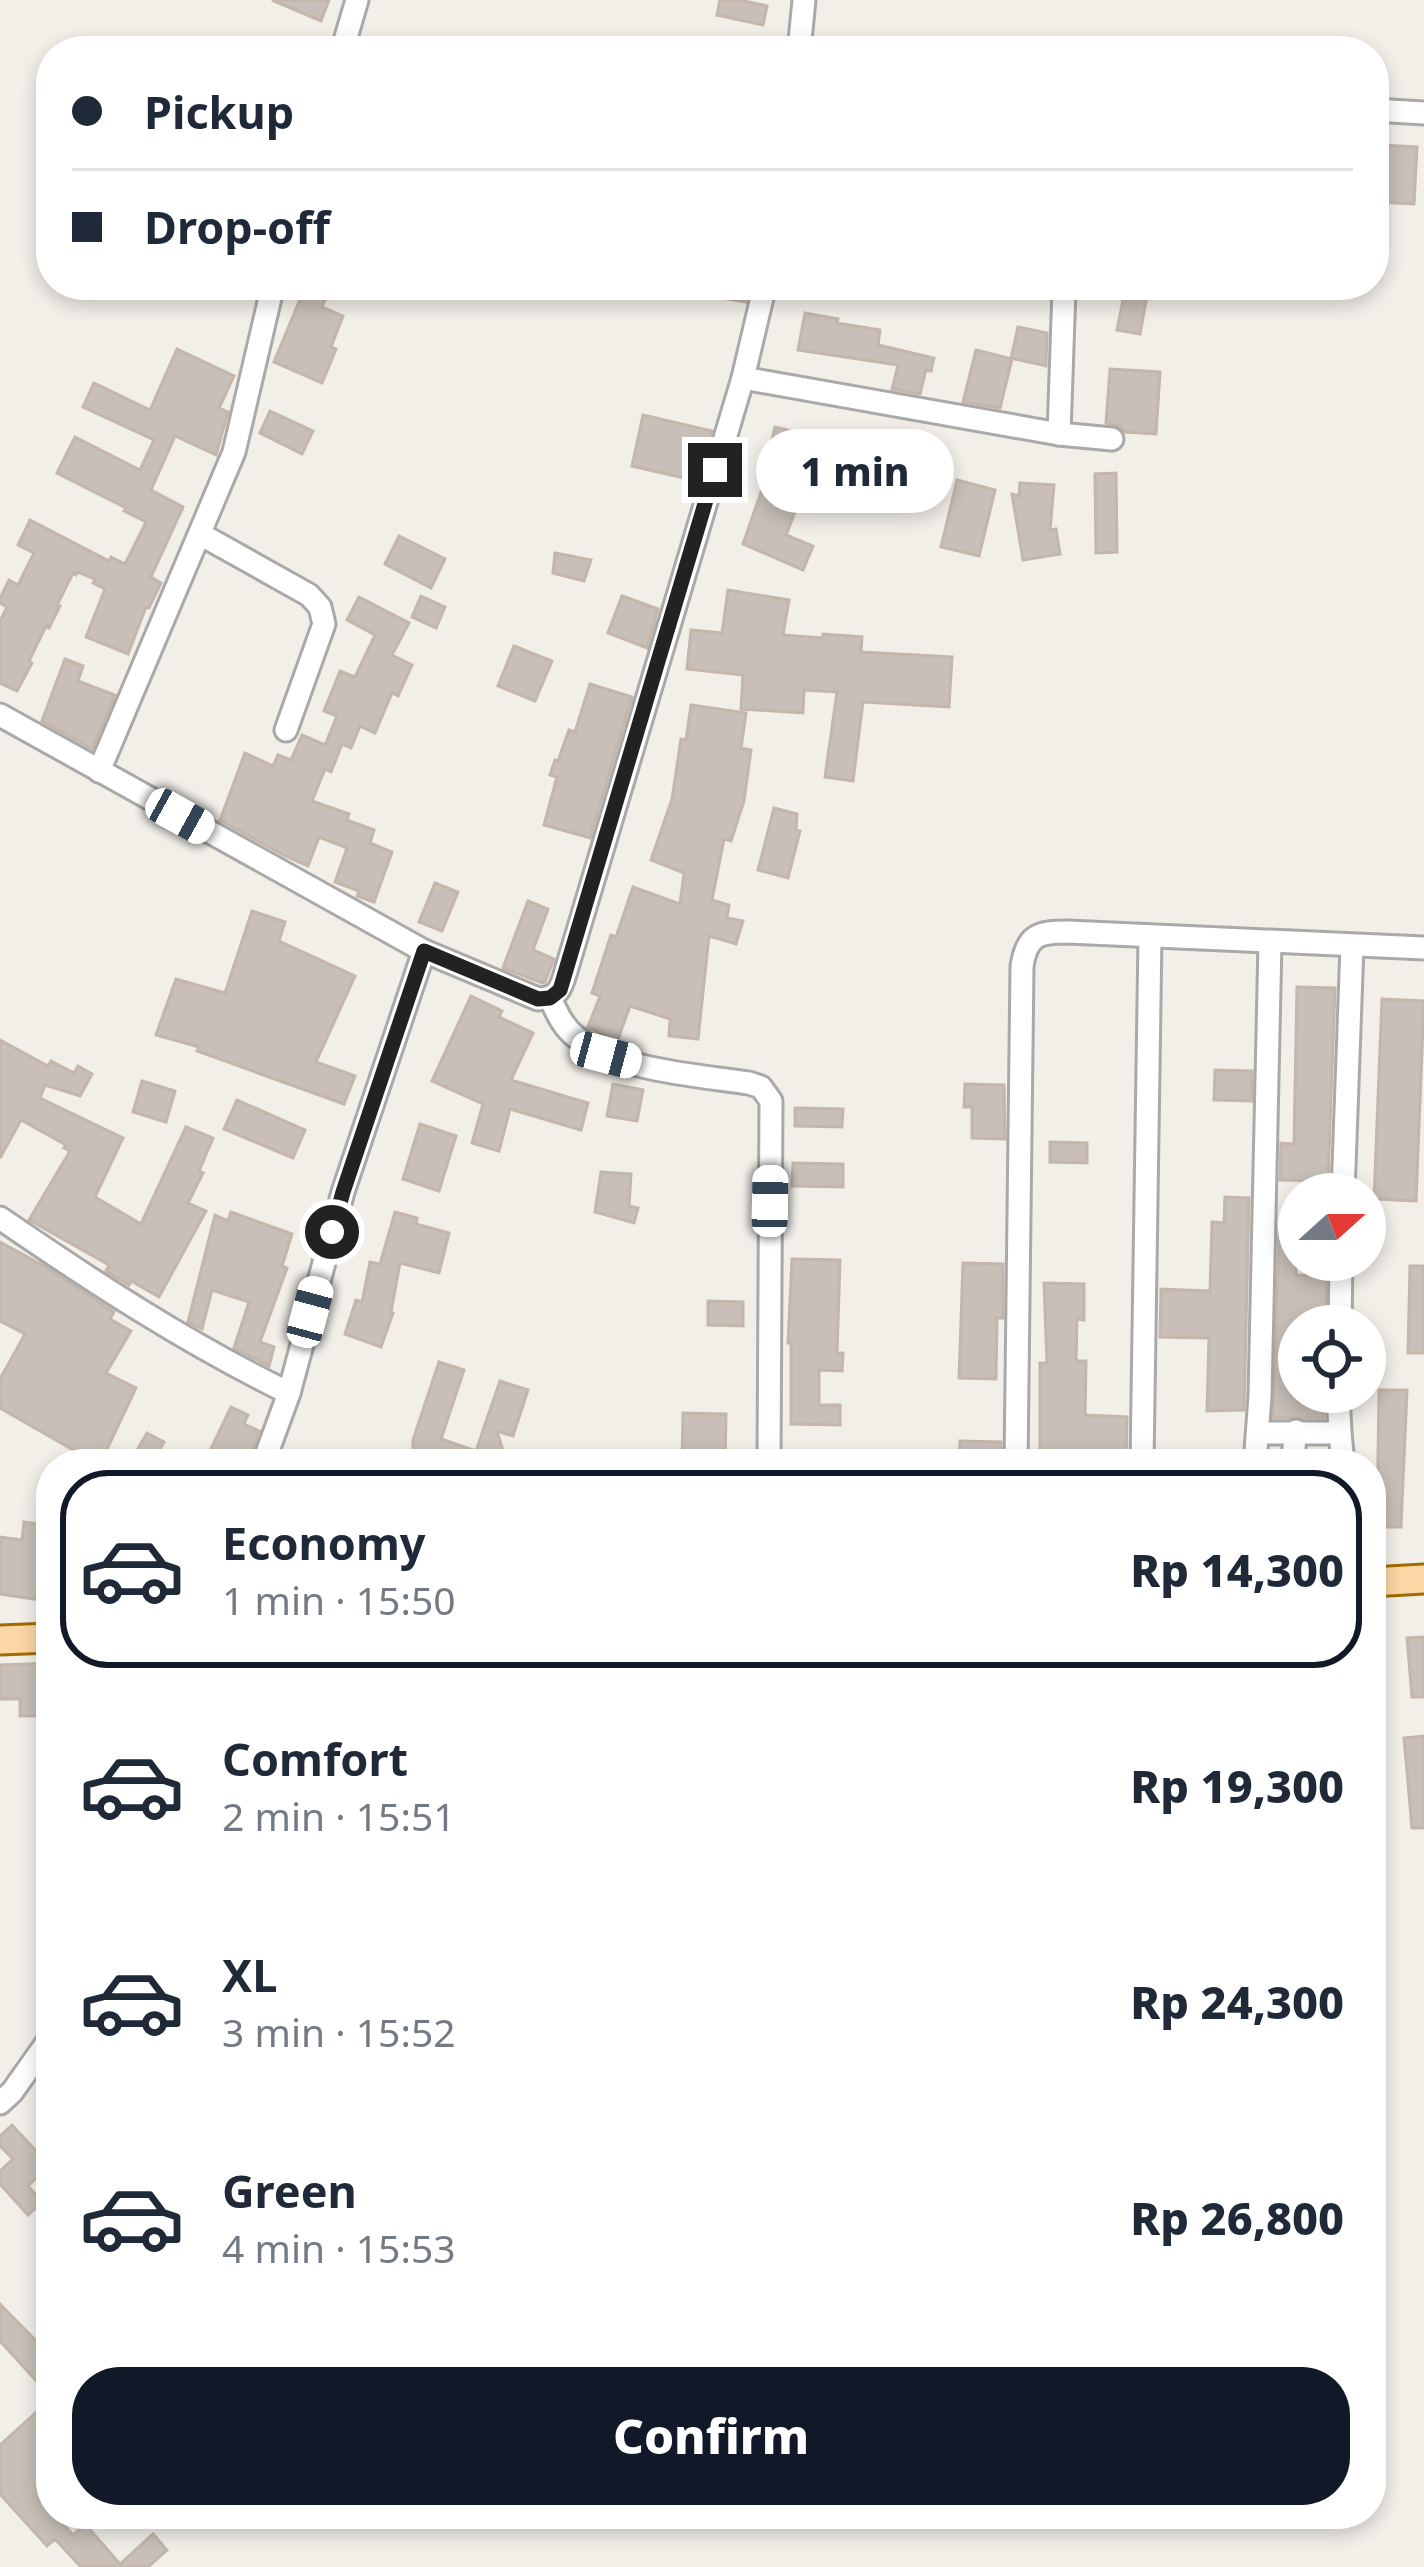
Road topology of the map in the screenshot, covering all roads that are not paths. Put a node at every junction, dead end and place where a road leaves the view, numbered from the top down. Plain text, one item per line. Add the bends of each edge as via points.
1 (357, 0) edge
2 (804, 0) edge
3 (346, 36) edge
4 (801, 36) edge
5 (1389, 111) edge
6 (1424, 113) edge
7 (269, 300) edge
8 (761, 300) edge
9 (1064, 300) edge
10 (743, 378) junction
11 (1059, 434) junction
12 (1112, 439) dead end
13 (200, 534) junction
14 (0, 715) edge
15 (286, 730) dead end
16 (99, 771) junction
17 (1150, 936) junction
18 (1270, 942) junction
19 (1352, 946) junction
20 (1424, 947) edge
21 (424, 951) junction
22 (550, 998) junction
23 (1344, 1173) edge
24 (0, 1218) edge
25 (289, 1393) junction
26 (1339, 1413) edge
27 (1296, 1431) junction
28 (1340, 1432) junction
29 (1258, 1433) junction
30 (268, 1449) edge
31 (769, 1449) edge
32 (1016, 1449) edge
33 (1142, 1449) edge
34 (1257, 1449) edge
35 (1294, 1449) edge
36 (1342, 1449) edge
37 (1424, 1579) edge
38 (1386, 1581) edge
39 (36, 1639) edge
40 (0, 1640) edge
41 (36, 2058) edge
42 (0, 2067) edge
43 (23, 2077) junction
44 (0, 2103) edge

1 - 3 street
2 - 4 street
5 - 6 street
7 - 13 street via 234,452
8 - 10 street
9 - 11 street
10 - 11 street
10 - 22 street via 566,971
11 - 12 street
13 - 15 street via 320,607 324,624
13 - 16 street
14 - 16 street
16 - 21 street
17 - 18 street
17 - 32 street via 1048,932 1024,950
17 - 33 street
18 - 19 street
18 - 29 street
19 - 20 street
19 - 23 street
21 - 22 street
21 - 25 street via 343,1192
22 - 31 street via 575,1037 606,1055 749,1083 771,1100
24 - 25 street via 209,1352
25 - 30 street
26 - 28 street
27 - 28 street
27 - 29 street
27 - 35 street
28 - 36 street
29 - 34 street
37 - 38 main road
39 - 40 main road
41 - 43 street
42 - 43 street
43 - 44 street

